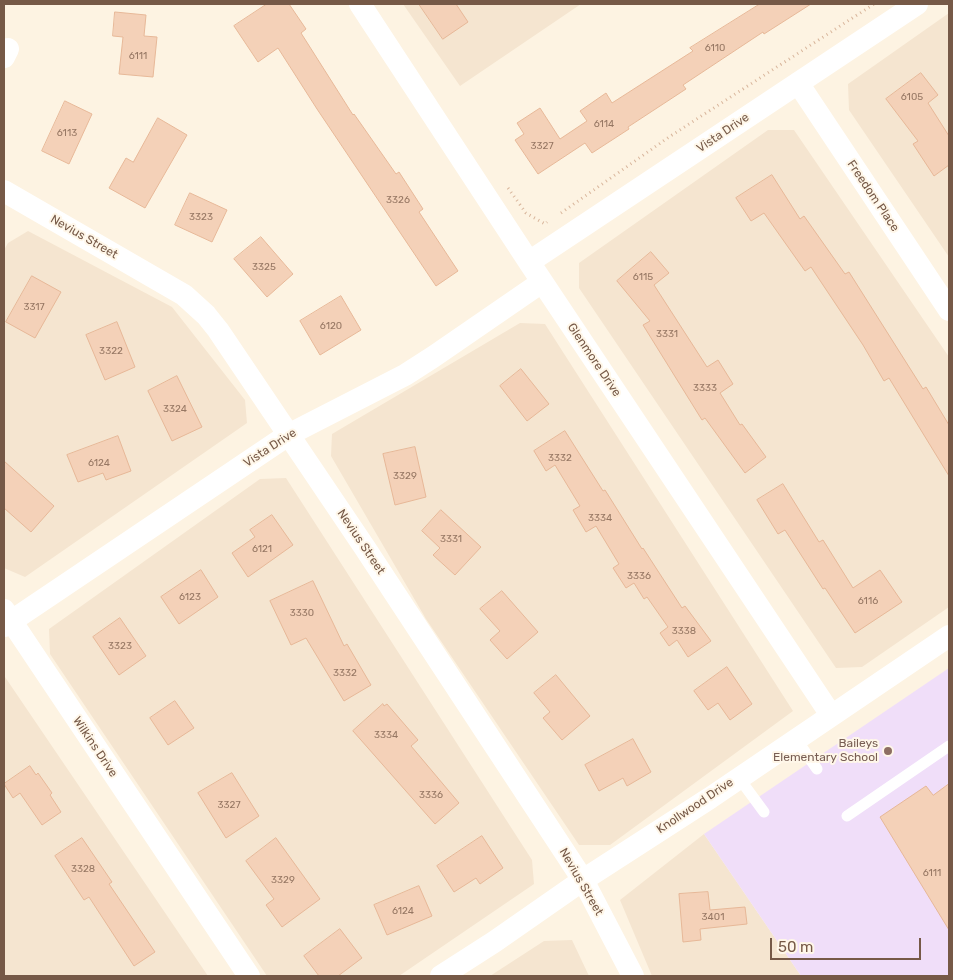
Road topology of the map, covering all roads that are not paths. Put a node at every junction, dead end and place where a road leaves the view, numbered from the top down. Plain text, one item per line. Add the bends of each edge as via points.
1 (360, 4) edge
2 (917, 4) edge
3 (798, 83) junction
4 (7, 199) edge
5 (529, 262) junction
6 (542, 282) junction
7 (949, 310) edge
8 (288, 435) junction
9 (6, 619) edge
10 (949, 636) edge
11 (831, 715) junction
12 (796, 739) junction
13 (949, 746) edge
14 (817, 770) dead end
15 (739, 778) junction
16 (764, 812) dead end
17 (847, 816) dead end
18 (583, 880) junction
19 (249, 976) edge
20 (441, 976) edge
21 (633, 976) edge

1 - 5 street, Glenmore Drive
2 - 3 street, Vista Drive
3 - 5 street, Vista Drive
3 - 7 street, Freedom Place
4 - 8 street, Nevius Street via 184,295 218,330
5 - 6 street, Glenmore Drive
6 - 8 street, Vista Drive via 405,375
6 - 11 street, Glenmore Drive
8 - 9 street, Vista Drive
8 - 18 street, Nevius Street
9 - 19 street, Wilkins Drive
10 - 11 street, Knollwood Drive
11 - 12 street, Knollwood Drive
12 - 14 lane
12 - 15 street, Knollwood Drive
13 - 17 lane
15 - 16 lane
15 - 18 street, Knollwood Drive
18 - 20 street, Knollwood Drive
18 - 21 street, Nevius Street

